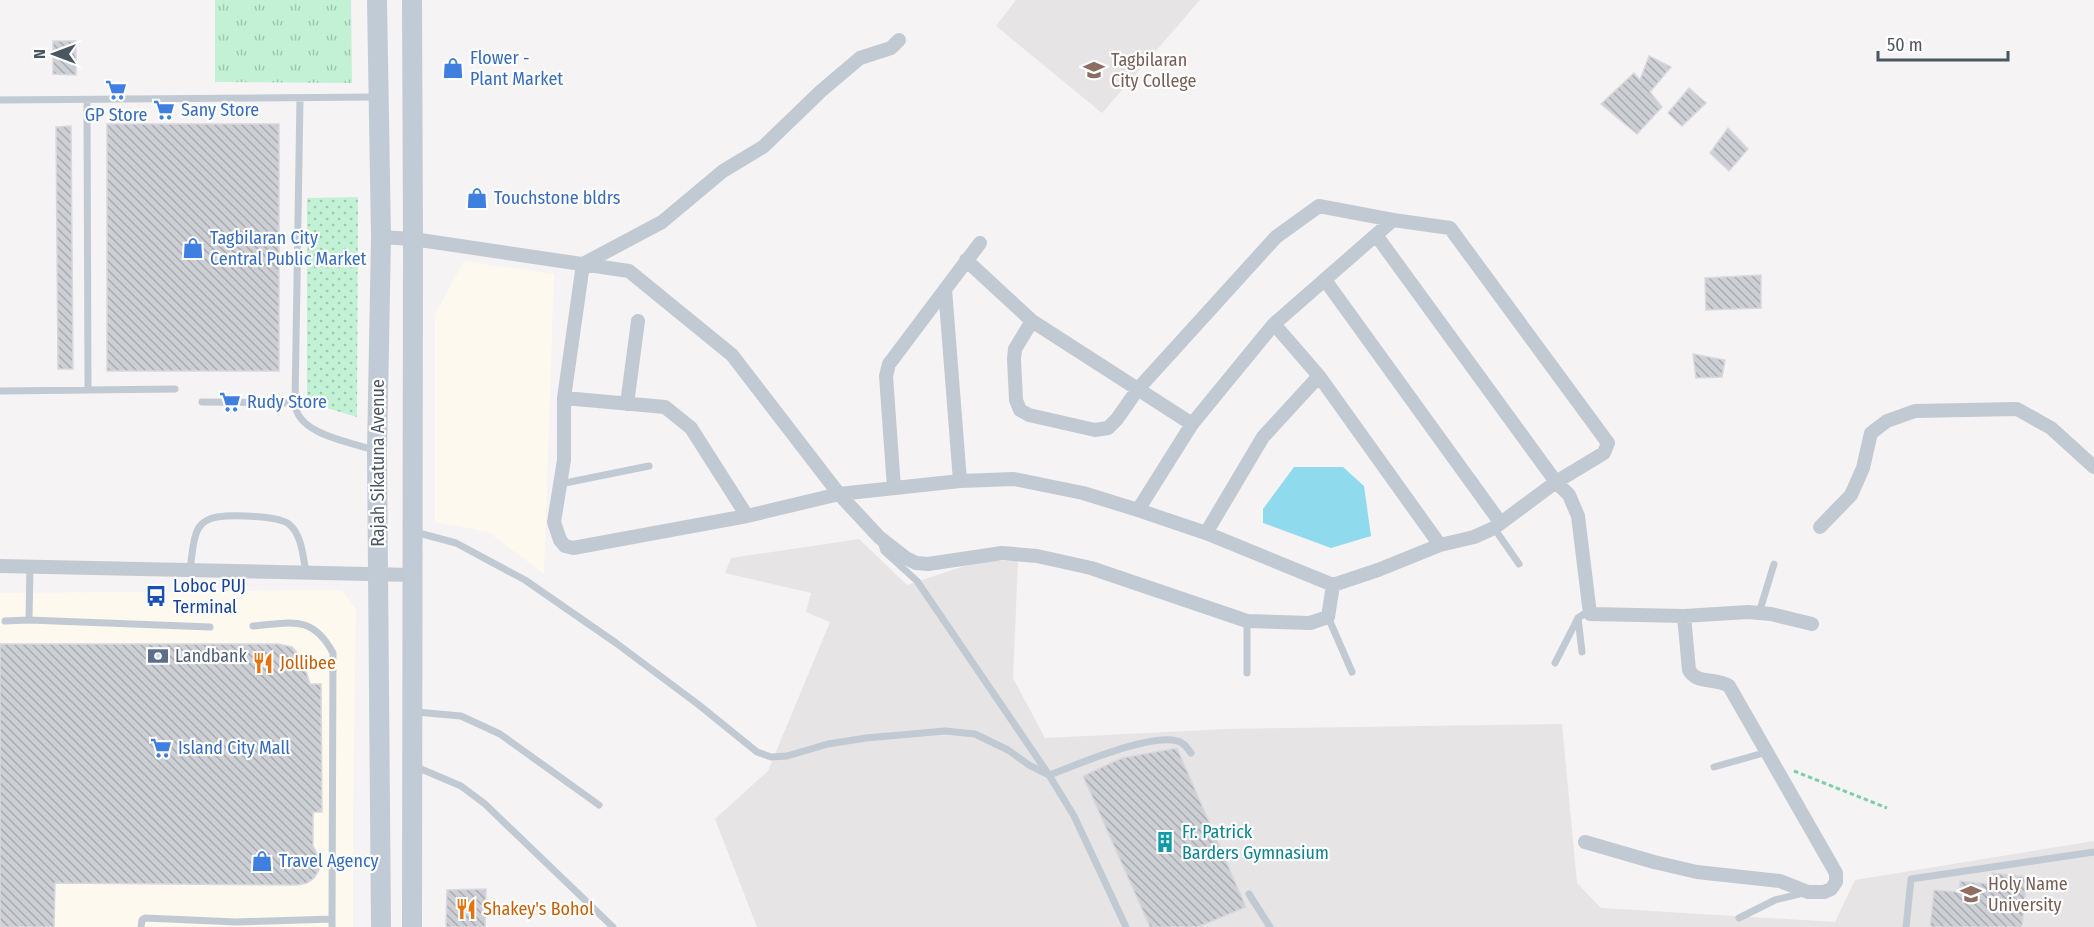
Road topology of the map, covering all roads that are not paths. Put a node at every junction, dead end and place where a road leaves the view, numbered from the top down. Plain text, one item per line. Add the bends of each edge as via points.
1 (378, 0) edge
2 (412, 0) edge
3 (899, 40) dead end
4 (300, 98) junction
5 (379, 98) junction
6 (0, 100) edge
7 (87, 100) junction
8 (1394, 220) junction
9 (1376, 235) junction
10 (381, 237) junction
11 (413, 239) junction
12 (980, 243) dead end
13 (966, 260) junction
14 (583, 264) junction
15 (1325, 280) junction
16 (945, 289) junction
17 (638, 321) dead end
18 (1032, 321) junction
19 (1274, 324) junction
20 (1319, 376) junction
21 (175, 388) dead end
22 (1138, 388) junction
23 (0, 390) edge
24 (88, 390) junction
25 (564, 398) junction
26 (202, 402) dead end
27 (295, 403) junction
28 (627, 404) junction
29 (1192, 424) junction
30 (377, 451) junction
31 (649, 466) dead end
32 (2094, 467) edge
33 (960, 481) junction
34 (1556, 482) junction
35 (560, 484) junction
36 (894, 488) junction
37 (839, 494) junction
38 (1138, 510) junction
39 (747, 516) junction
40 (1497, 525) junction
41 (1820, 527) dead end
42 (379, 530) junction
43 (412, 531) junction
44 (1206, 533) junction
45 (879, 537) junction
46 (1440, 545) junction
47 (1519, 564) dead end
48 (1774, 564) dead end
49 (0, 566) edge
50 (30, 566) junction
51 (190, 570) junction
52 (306, 572) junction
53 (378, 574) junction
54 (412, 575) junction
55 (1333, 585) junction
56 (1759, 613) junction
57 (1584, 616) junction
58 (1684, 616) junction
59 (1328, 617) junction
60 (29, 620) junction
61 (4, 621) dead end
62 (1247, 621) junction
63 (1812, 624) dead end
64 (253, 626) dead end
65 (210, 627) dead end
66 (1582, 652) dead end
67 (1555, 663) dead end
68 (1352, 672) dead end
69 (1247, 673) dead end
70 (412, 711) junction
71 (1191, 753) dead end
72 (1770, 757) junction
73 (412, 765) junction
74 (1714, 767) dead end
75 (1049, 775) junction
76 (599, 805) dead end
77 (1585, 842) dead end
78 (2094, 852) edge
79 (1808, 892) junction
80 (1249, 894) dead end
81 (1739, 918) dead end
82 (332, 923) edge
83 (141, 927) edge
84 (381, 927) edge
85 (412, 927) edge
86 (613, 927) edge
87 (1126, 927) edge
88 (1270, 927) edge
89 (1906, 927) edge

1 - 5 main road, Rajah Sikatuna Avenue
2 - 11 main road
3 - 14 street via 891,48 860,58 763,147 723,171 662,222
4 - 5 lane
4 - 7 lane
4 - 27 lane
5 - 10 main road, Rajah Sikatuna Avenue
6 - 7 lane
7 - 24 lane
8 - 9 street
8 - 22 street via 1319,206 1276,237
8 - 34 street via 1450,228 1608,443 1604,453
9 - 15 street
9 - 34 street
10 - 11 street
10 - 30 main road, Rajah Sikatuna Avenue
11 - 14 street
11 - 43 main road
12 - 13 street
13 - 16 street
13 - 18 street
14 - 25 street
14 - 37 street via 629,271 732,355
15 - 19 street
15 - 40 street
16 - 33 street
16 - 36 street via 889,364 886,376
17 - 28 street
18 - 22 street
18 - 22 street via 1015,349 1016,400 1020,410 1095,430 1108,428
19 - 20 street
19 - 29 street
20 - 44 street via 1263,437
20 - 46 street
21 - 24 lane
22 - 29 street
23 - 24 lane
25 - 28 street
25 - 35 street
26 - 27 lane
27 - 30 lane via 301,420 314,430
28 - 39 street via 665,407 691,428
29 - 38 street
30 - 42 main road, Rajah Sikatuna Avenue
31 - 35 lane
32 - 41 street via 2051,428 2017,409 1915,411 1887,421 1871,433 1863,468 1851,495
33 - 36 street
33 - 38 street via 1014,479 1083,493
34 - 40 street
34 - 57 street via 1569,495 1578,516
35 - 39 street via 554,522 560,540 573,548
36 - 37 street
37 - 39 street
37 - 45 street
38 - 44 street
40 - 46 street via 1474,537
40 - 47 lane
42 - 43 main road
42 - 53 main road, Rajah Sikatuna Avenue
43 - 54 main road
43 - 75 lane via 456,543 525,580 626,650 757,752 771,757 788,756 828,744 945,731 975,734
44 - 55 street
45 - 62 street via 916,563 1002,553 1037,556 1091,568
45 - 75 lane via 884,551 917,581
46 - 55 street
48 - 56 lane
49 - 50 street
50 - 51 street
50 - 60 lane
51 - 52 street
51 - 52 lane via 197,530 203,522 216,517 240,517 273,518 288,523 298,535
52 - 53 street
53 - 54 street
53 - 84 main road, Rajah Sikatuna Avenue
54 - 70 main road
55 - 59 street
56 - 58 street
56 - 63 street
57 - 58 street
57 - 66 lane
57 - 67 lane
58 - 72 street via 1692,676 1729,686
59 - 62 street via 1310,623
59 - 68 lane
60 - 61 lane
60 - 65 lane
62 - 69 lane
64 - 82 lane via 312,626 325,637 333,653
70 - 73 main road
70 - 76 lane via 461,716 500,734
71 - 75 lane via 1183,743 1167,739 1138,744
72 - 74 lane
72 - 79 street via 1836,873 1831,889
73 - 85 main road
73 - 86 lane via 461,786 485,804
75 - 87 lane via 1074,816
77 - 79 street via 1686,870 1780,881
78 - 89 lane via 1911,879
79 - 81 lane via 1775,900
80 - 88 lane
82 - 83 lane via 145,918

